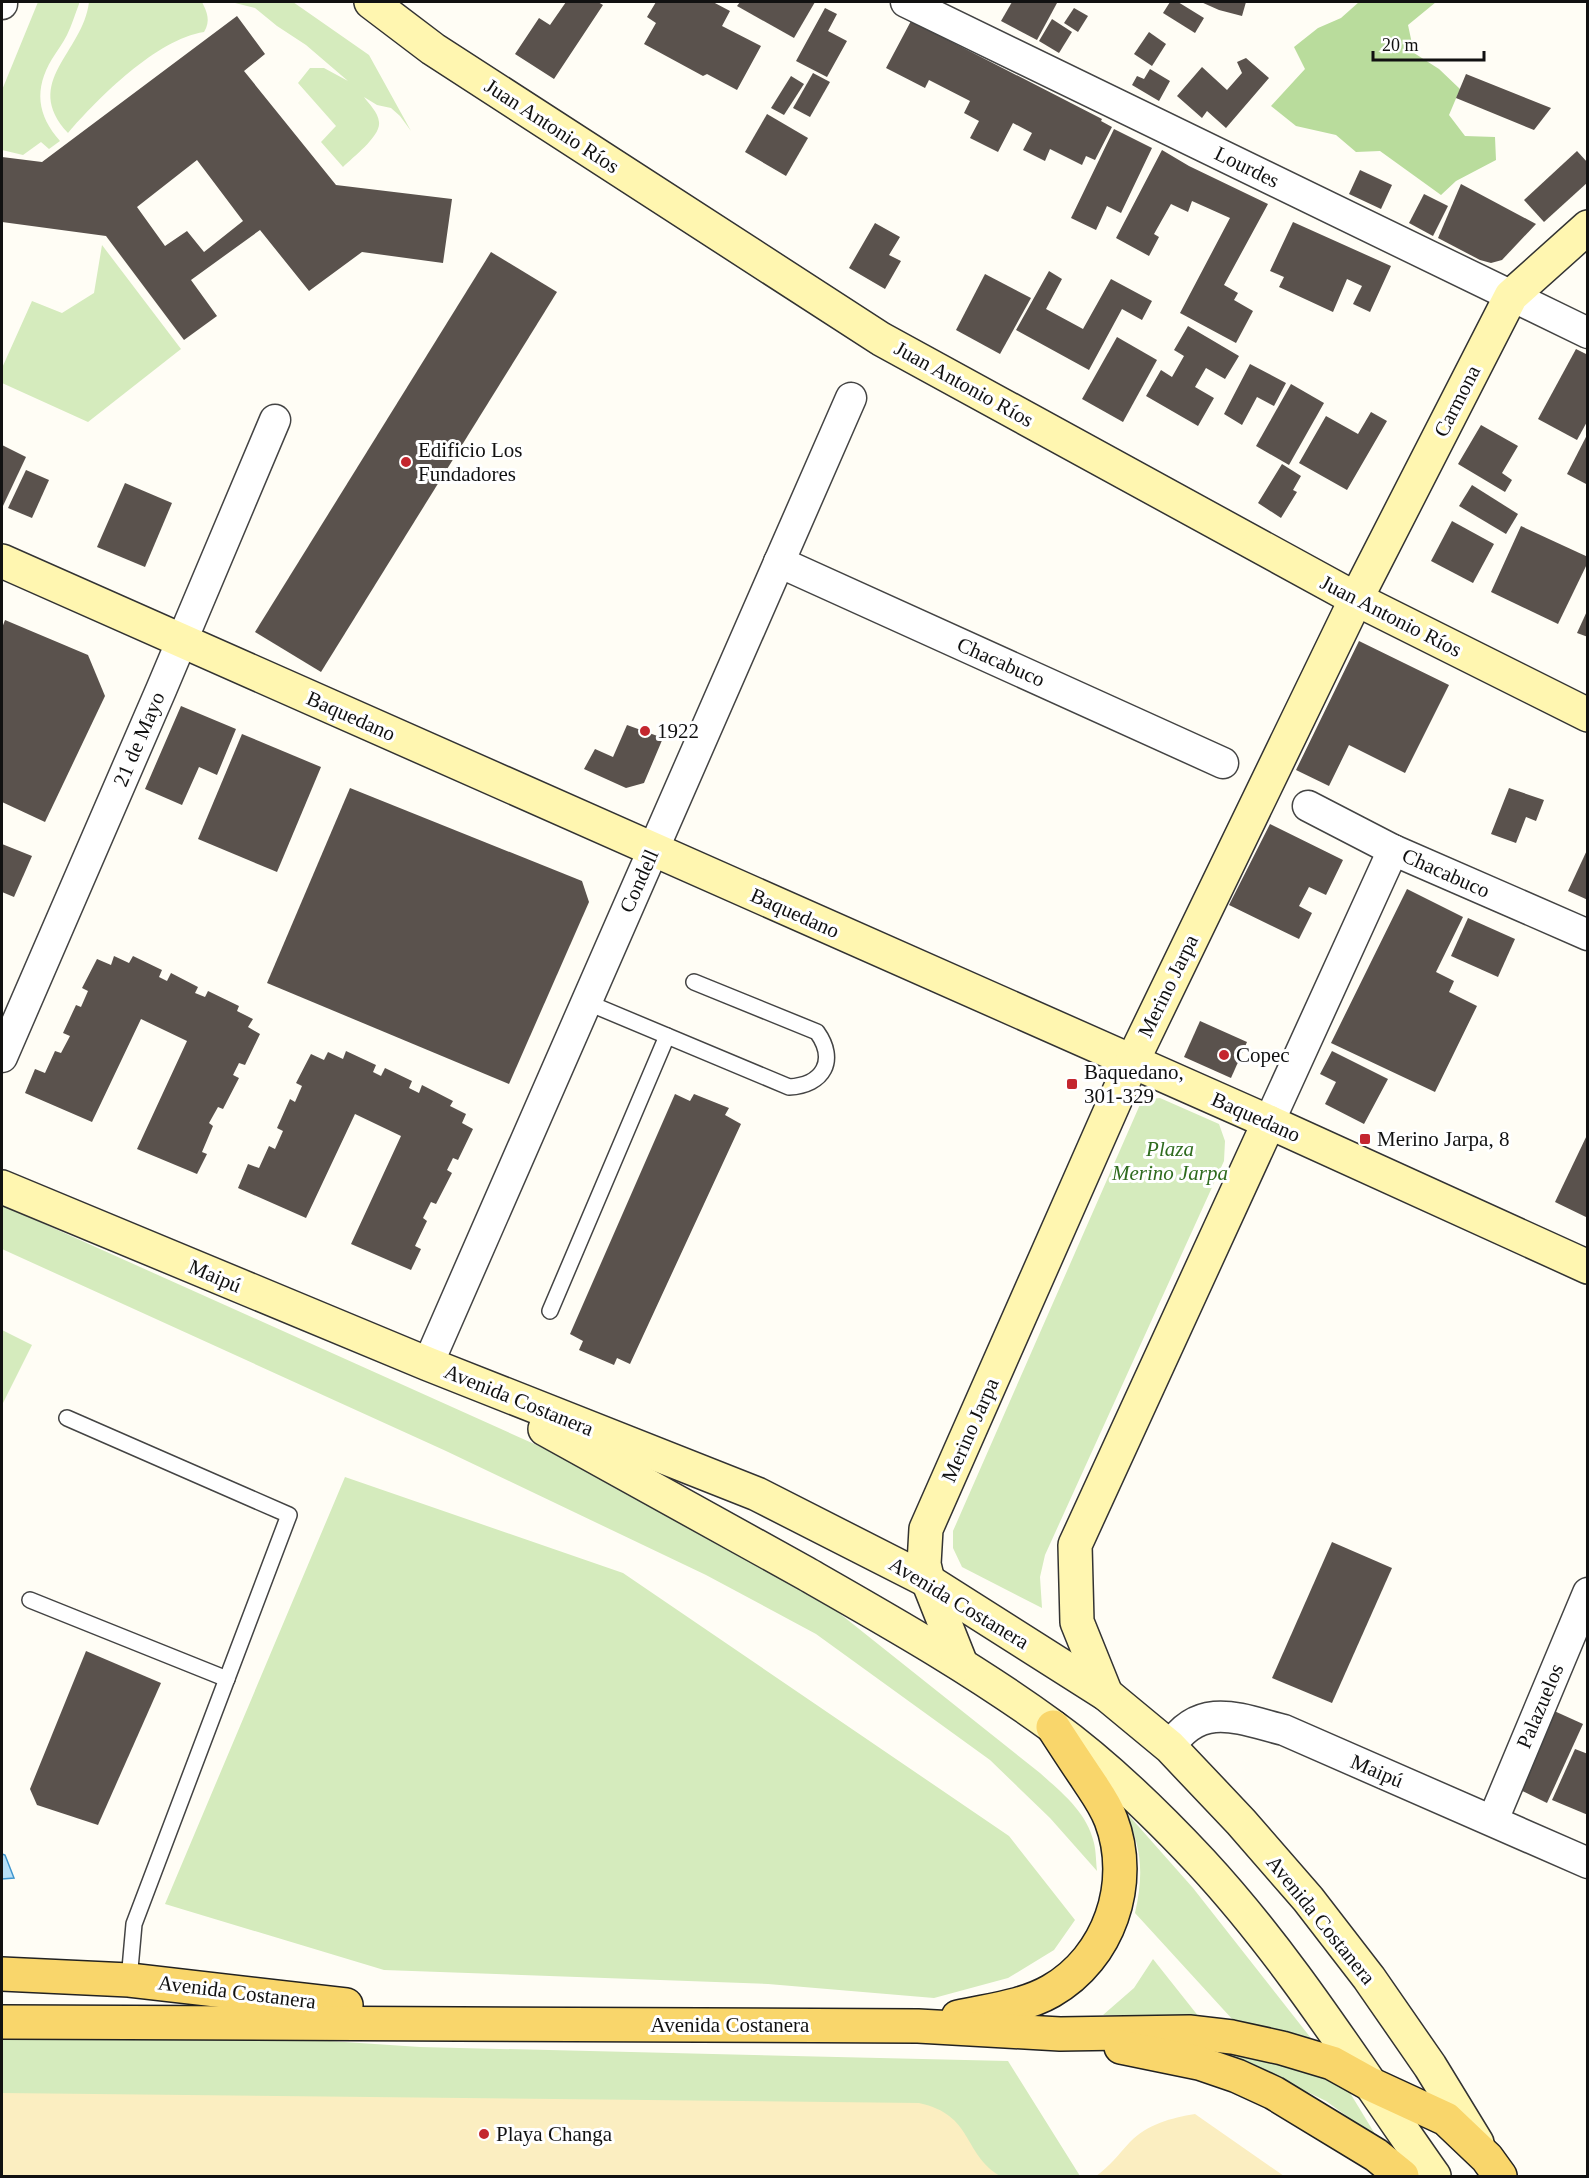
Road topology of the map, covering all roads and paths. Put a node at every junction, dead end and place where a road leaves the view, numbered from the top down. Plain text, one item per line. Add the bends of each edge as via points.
1 (371, 2) edge
2 (906, 2) edge
3 (1587, 226) edge
4 (1511, 296) junction
5 (1587, 333) edge
6 (850, 398) dead end
7 (275, 420) dead end
8 (2, 561) edge
9 (778, 562) junction
10 (1356, 599) junction
11 (182, 640) junction
12 (1587, 715) edge
13 (1223, 763) dead end
14 (1308, 806) dead end
15 (653, 850) junction
16 (1393, 850) junction
17 (1587, 935) edge
18 (694, 982) dead end
19 (586, 1002) junction
20 (667, 1036) junction
21 (2, 1058) edge
22 (1132, 1062) junction
23 (1269, 1122) junction
24 (2, 1187) edge
25 (1587, 1267) edge
26 (550, 1311) dead end
27 (428, 1364) junction
28 (67, 1418) dead end
29 (928, 1581) junction
30 (1587, 1593) edge
31 (30, 1600) dead end
32 (961, 1664) junction
33 (227, 1679) junction
34 (1106, 1694) junction
35 (1053, 1727) junction
36 (1170, 1747) junction
37 (1492, 1821) junction
38 (1587, 1863) edge
39 (2, 1974) edge
40 (129, 1980) junction
41 (2, 2022) edge
42 (507, 2024) junction
43 (918, 2026) junction
44 (1060, 2034) junction
45 (1368, 2083) junction
46 (1493, 2167) edge
47 (1402, 2176) edge
48 (1434, 2176) edge

1 - 10 main road, Juan Antonio Ríos via 433,48 881,339
2 - 4 street, Lourdes
3 - 4 main road, Carmona
4 - 5 street, Lourdes
4 - 10 main road, Carmona
6 - 9 street, Condell
7 - 11 street, 21 de Mayo
8 - 11 main road, Baquedano
9 - 13 street, Chacabuco
9 - 15 street, Condell
10 - 12 main road, Juan Antonio Ríos
10 - 22 main road, Merino Jarpa
11 - 15 main road, Baquedano
11 - 21 street, 21 de Mayo
14 - 16 street, Chacabuco
15 - 19 street, Condell
15 - 22 main road, Baquedano
16 - 17 street, Chacabuco
16 - 23 street
18 - 20 lane via 817,1032 827,1053 821,1075 801,1087 789,1087
19 - 20 lane
19 - 27 street, Condell
20 - 26 lane
22 - 23 main road, Baquedano
22 - 29 main road, Merino Jarpa via 926,1529 924,1564
23 - 25 main road, Baquedano
23 - 34 main road via 1075,1545 1077,1622
24 - 27 main road, Maipú
27 - 29 main road, Avenida Costanera via 757,1494
27 - 32 main road, Avenida Costanera
28 - 33 lane via 289,1515
29 - 32 main road, Merino Jarpa
29 - 34 main road, Avenida Costanera
30 - 37 street, Palazuelos
31 - 33 lane
32 - 35 main road, Avenida Costanera
33 - 40 lane via 134,1924
34 - 36 main road, Avenida Costanera
35 - 43 main road via 1101,1798 1111,1820 1120,1868 1112,1917 1088,1959 1051,1991 1028,2001
35 - 45 main road, Avenida Costanera via 1153,1814 1244,1910 1315,2002
36 - 37 street, Maipú via 1195,1721 1221,1716 1235,1718 1284,1730
36 - 46 main road, Avenida Costanera via 1301,1890 1369,1978
37 - 38 street, Maipú
39 - 40 main road, Avenida Costanera
40 - 42 main road, Avenida Costanera
41 - 42 main road, Avenida Costanera
42 - 43 main road, Avenida Costanera
43 - 44 main road, Avenida Costanera
44 - 45 main road, Avenida Costanera via 1189,2032 1232,2037 1332,2063
44 - 47 main road, Avenida Costanera via 1199,2063 1237,2076 1274,2093 1376,2155
45 - 46 main road, Avenida Costanera via 1446,2119
45 - 48 main road, Avenida Costanera

